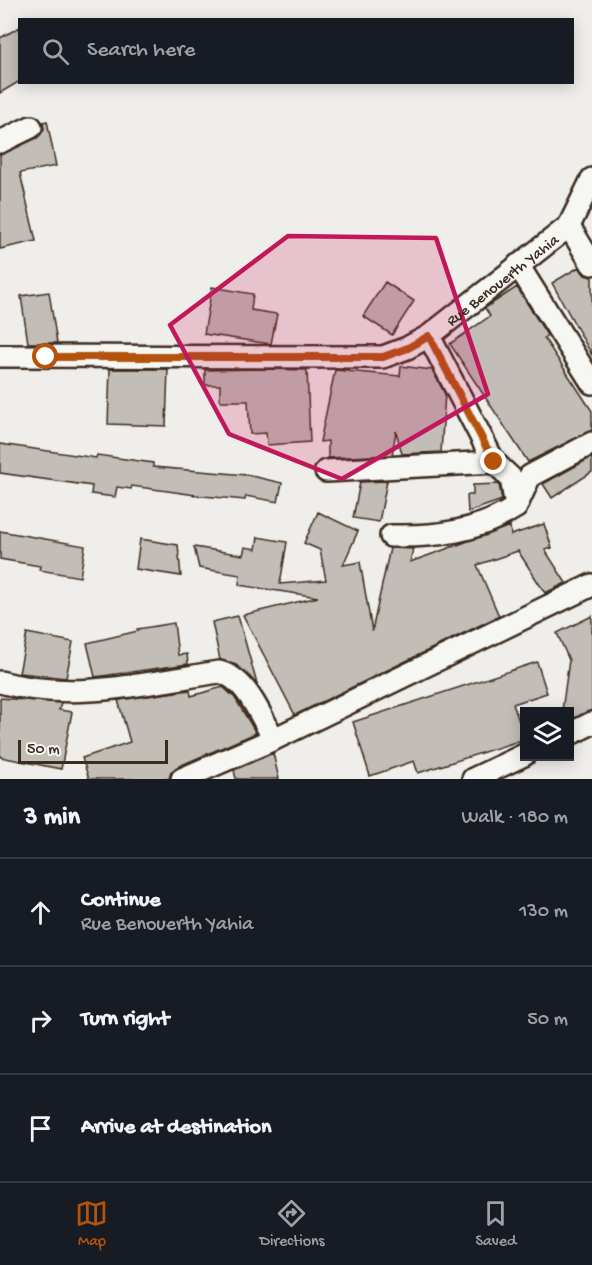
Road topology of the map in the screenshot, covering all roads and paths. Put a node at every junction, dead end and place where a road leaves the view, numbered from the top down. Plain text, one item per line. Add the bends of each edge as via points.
1 (31, 127) dead end
2 (0, 142) edge
3 (592, 179) edge
4 (592, 210) edge
5 (569, 226) junction
6 (592, 264) edge
7 (518, 265) junction
8 (429, 336) junction
9 (0, 356) edge
10 (592, 383) edge
11 (592, 443) edge
12 (494, 462) junction
13 (326, 471) dead end
14 (516, 507) junction
15 (391, 536) dead end
16 (592, 585) edge
17 (0, 681) edge
18 (592, 723) edge
19 (574, 732) edge
20 (274, 739) junction
21 (520, 757) edge
22 (182, 779) edge
23 (473, 779) edge

1 - 2 street
3 - 5 street
4 - 5 street
5 - 6 street, Rue Benouerth Yahia
5 - 7 street, Rue Benouerth Yahia
7 - 8 street, Rue Benouerth Yahia
7 - 10 street
8 - 9 street, Rue Benouerth Yahia via 383,357
8 - 12 street
11 - 14 street via 530,476
12 - 13 street
12 - 14 street via 511,478
14 - 15 street via 482,526 418,537
16 - 20 street
17 - 20 street via 60,692 124,687 219,672 230,674 242,684
18 - 19 street
20 - 22 street
21 - 23 street

